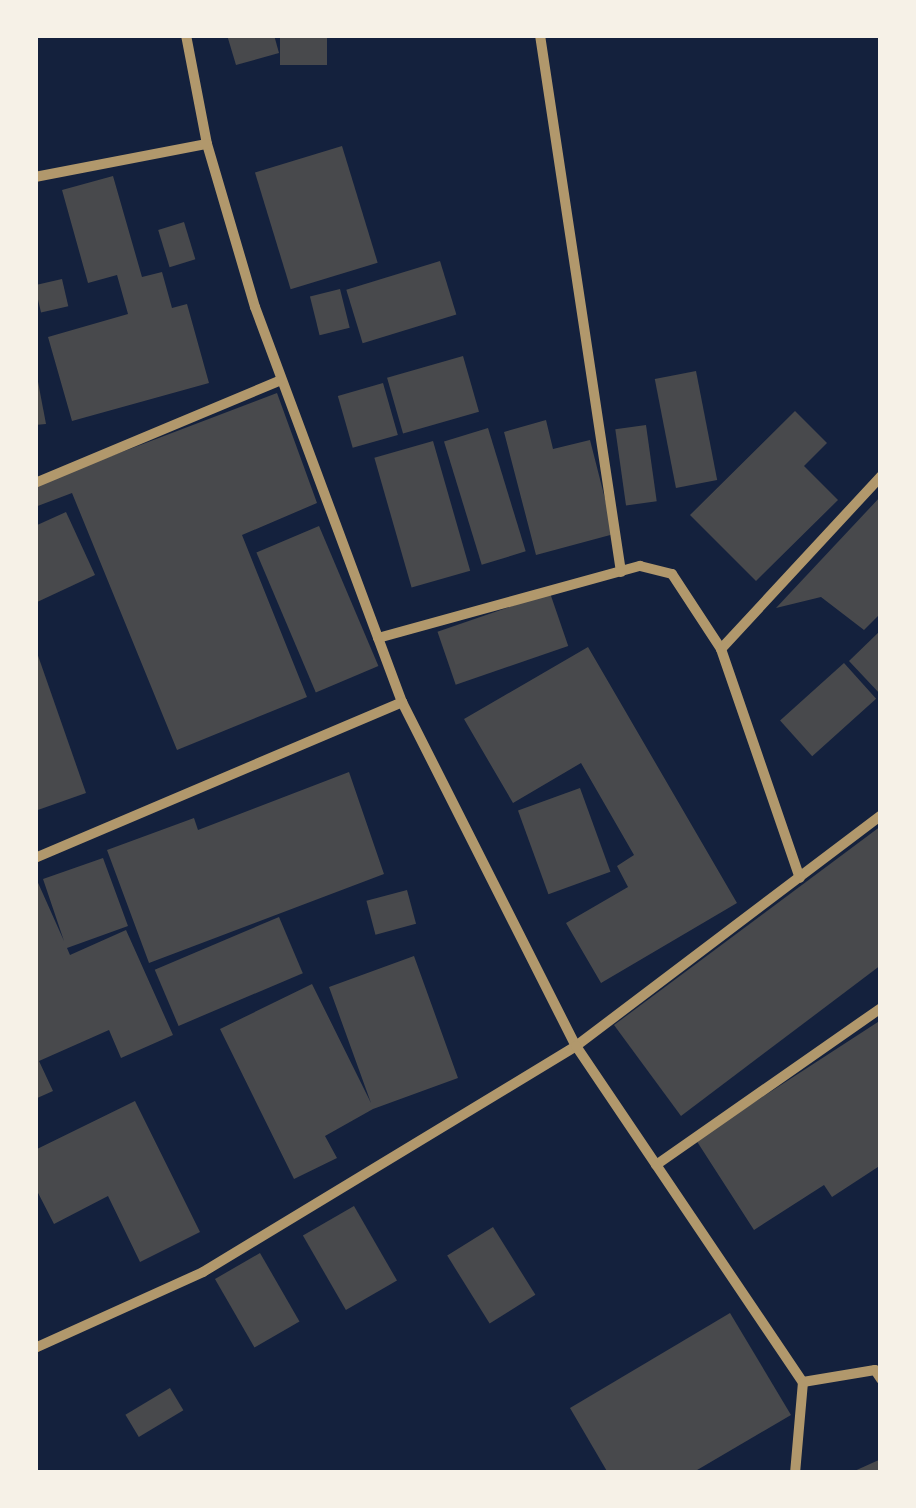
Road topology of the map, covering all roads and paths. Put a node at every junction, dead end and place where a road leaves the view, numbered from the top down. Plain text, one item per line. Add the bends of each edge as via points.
1 (186, 35) edge
2 (540, 35) edge
3 (206, 144) junction
4 (35, 177) edge
5 (280, 381) junction
6 (881, 476) edge
7 (35, 483) edge
8 (621, 572) junction
9 (378, 638) junction
10 (722, 648) junction
11 (402, 702) junction
12 (881, 815) edge
13 (35, 858) edge
14 (800, 878) junction
15 (881, 1008) edge
16 (576, 1046) junction
17 (656, 1165) junction
18 (35, 1348) edge
19 (881, 1379) edge
20 (802, 1382) junction
21 (795, 1473) edge

1 - 3 street
2 - 8 street
3 - 4 street
3 - 5 street
5 - 7 street
5 - 9 street
6 - 10 street
8 - 9 street
8 - 10 street via 640,566 672,574
9 - 11 street
10 - 14 street
11 - 13 street
11 - 16 street
12 - 14 street
14 - 16 street
15 - 17 street
16 - 17 street
16 - 18 street via 203,1272
17 - 20 street
19 - 20 street via 875,1370
20 - 21 street

